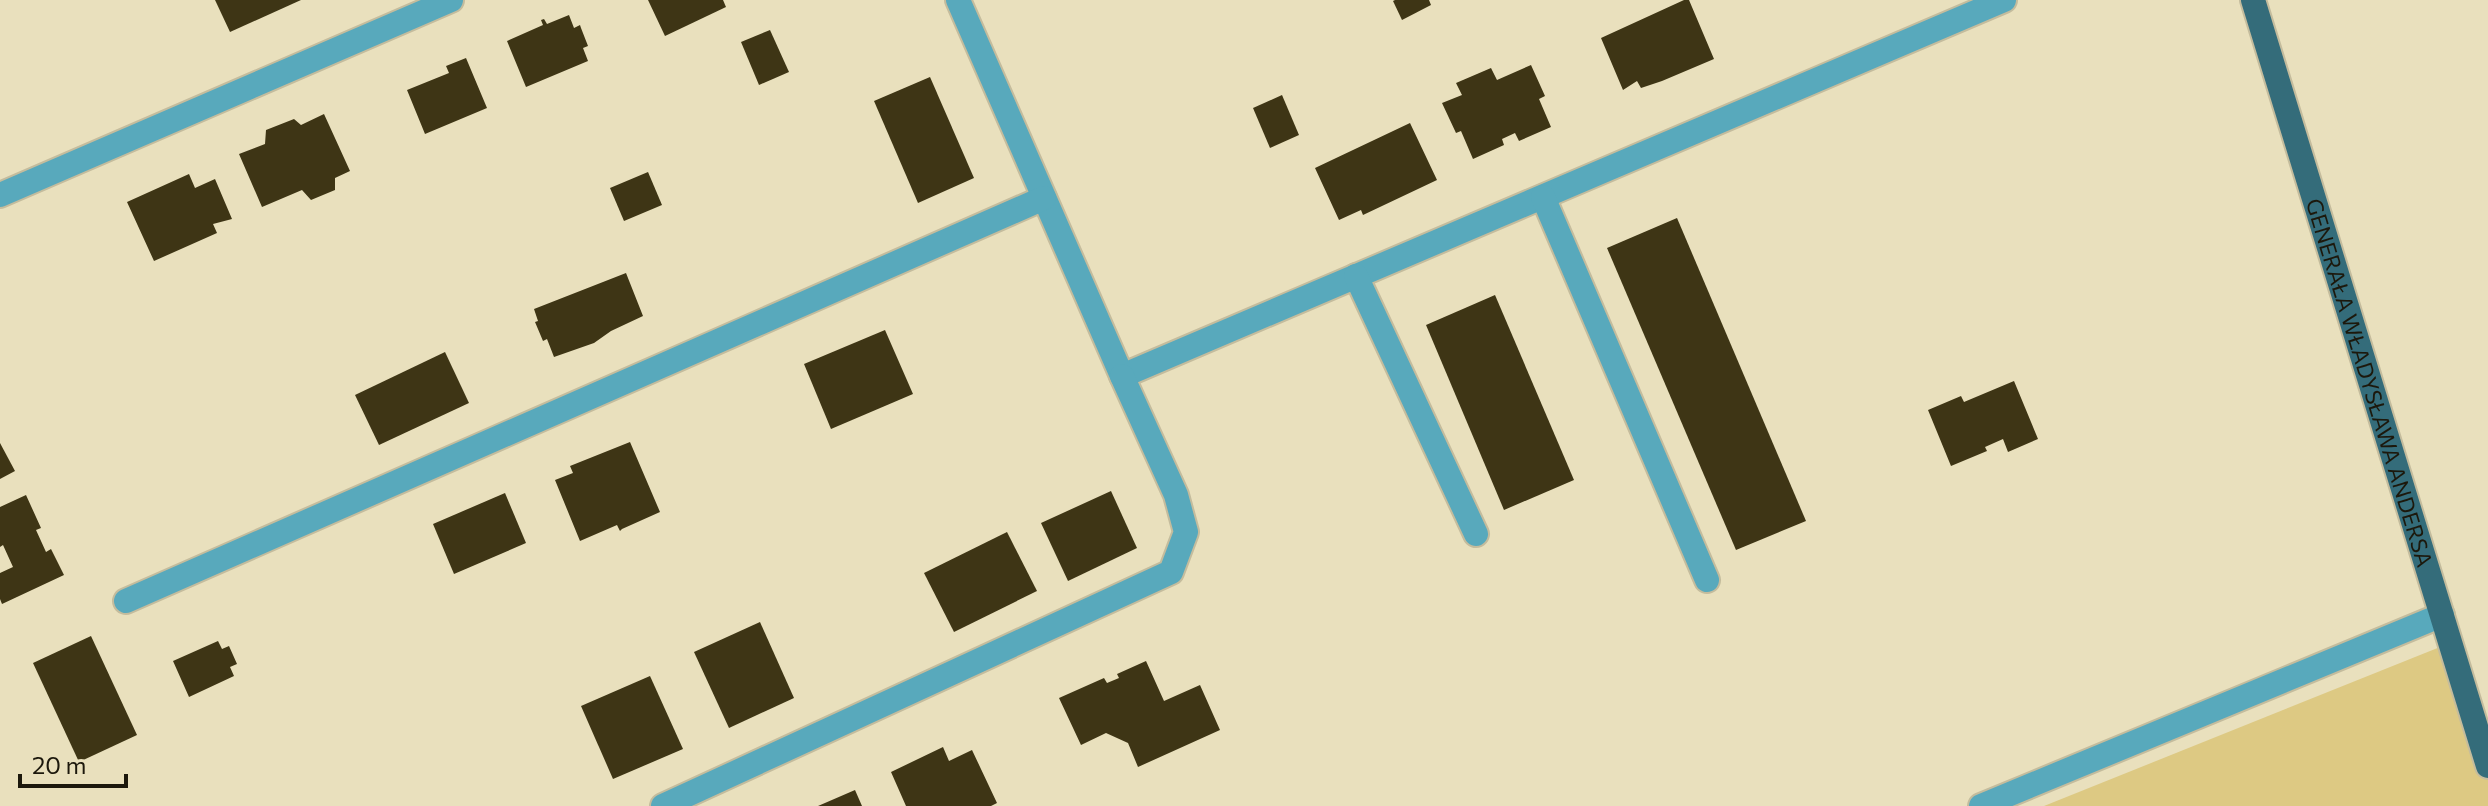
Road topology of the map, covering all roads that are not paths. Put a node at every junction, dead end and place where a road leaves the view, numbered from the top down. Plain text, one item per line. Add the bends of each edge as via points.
1 (451, 0) edge
2 (958, 0) edge
3 (2004, 0) edge
4 (2253, 0) edge
5 (0, 195) edge
6 (1543, 197) junction
7 (1044, 198) junction
8 (1356, 276) junction
9 (1122, 376) junction
10 (1476, 534) dead end
11 (1707, 580) dead end
12 (126, 601) dead end
13 (2442, 615) junction
14 (2488, 766) edge
15 (663, 806) edge
16 (1981, 806) edge

1 - 5 street
2 - 7 street
3 - 6 street
4 - 13 main road, GENERAŁA WŁADYSŁAWA ANDERSA
6 - 8 street
6 - 11 street
7 - 9 street
7 - 12 street
8 - 9 street
8 - 10 street
9 - 15 street via 1176,495 1186,532 1171,572
13 - 14 main road, GENERAŁA WŁADYSŁAWA ANDERSA
13 - 16 street

